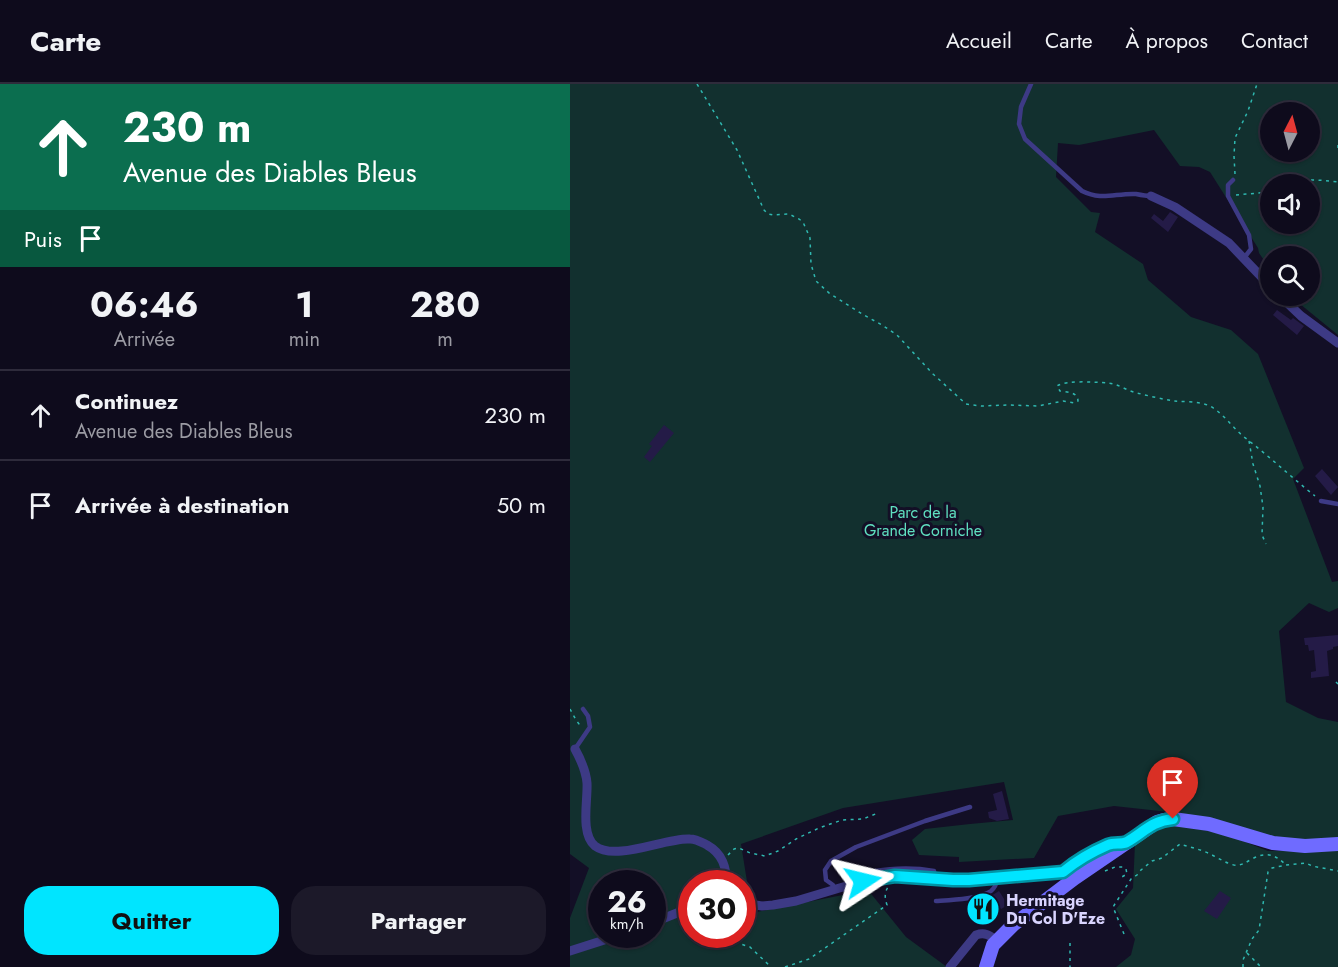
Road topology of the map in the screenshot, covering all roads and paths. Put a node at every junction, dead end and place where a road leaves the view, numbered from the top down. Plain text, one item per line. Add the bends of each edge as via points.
1 (697, 84) edge
2 (1031, 84) edge
3 (1257, 84) edge
4 (1338, 145) edge
5 (1338, 151) edge
6 (1233, 180) joint
7 (1320, 180) edge
8 (1338, 182) edge
9 (1260, 193) edge
10 (1151, 196) joint
11 (1228, 196) junction
12 (1244, 258) junction
13 (1260, 275) edge
14 (1290, 306) edge
15 (1338, 343) edge
16 (1249, 440) junction
17 (1321, 501) joint
18 (1338, 504) edge
19 (1266, 544) dead end
20 (570, 709) edge
21 (583, 709) dead end
22 (586, 733) junction
23 (575, 749) joint
24 (970, 807) dead end
25 (878, 813) dead end
26 (1338, 844) edge
27 (722, 858) junction
28 (1286, 865) junction
29 (725, 870) edge
30 (1107, 870) dead end
31 (1338, 871) edge
32 (1069, 875) junction
33 (895, 876) junction
34 (848, 878) dead end
35 (935, 878) junction
36 (998, 878) junction
37 (1120, 878) dead end
38 (835, 890) junction
39 (936, 901) dead end
40 (756, 905) edge
41 (1124, 934) dead end
42 (996, 940) junction
43 (1070, 943) dead end
44 (588, 945) edge
45 (751, 948) edge
46 (570, 951) edge
47 (1246, 953) junction
48 (771, 967) edge
49 (785, 967) edge
50 (950, 967) edge
51 (986, 967) edge
52 (1070, 967) edge
53 (1243, 967) edge
54 (1261, 967) edge

1 - 16 path via 737,150 764,210 773,215 789,214 803,222 810,238 816,281 897,335 966,404 1074,403 1078,397 1060,391 1057,386 1110,383 1136,393 1209,405
2 - 10 lane via 1019,124 1025,139 1082,191 1099,197
3 - 6 path via 1235,138
4 - 5 path
6 - 11 lane via 1228,185
7 - 8 path
9 - 11 path
10 - 12 street via 1222,237
11 - 12 lane via 1249,236 1251,249
12 - 13 street
14 - 15 street
16 - 17 path
16 - 19 path via 1260,486 1262,535
17 - 18 lane
20 - 22 path
21 - 22 lane via 590,727
22 - 23 lane
23 - 27 street via 585,771 586,826 595,846 611,852 687,839 710,847
24 - 38 lane via 856,847 831,861 825,870 826,880
25 - 27 path via 819,828 765,855 739,848
26 - 32 main road via 1273,843 1222,827 1164,820
27 - 29 street
28 - 31 path via 1306,863
28 - 41 path via 1277,856 1264,855 1235,865 1180,844 1141,870 1117,900 1113,907
28 - 47 path via 1268,872 1259,930
30 - 37 path via 1123,867 1127,874
32 - 36 street
32 - 42 main road
33 - 35 street
33 - 38 street
33 - 49 path via 886,890 887,905 809,959
34 - 35 lane via 880,870 925,869 934,871
35 - 36 street
36 - 39 lane via 992,891
38 - 40 street via 796,901
42 - 50 street via 987,934 976,935
42 - 51 main road
43 - 52 path
44 - 46 street
45 - 48 path
47 - 53 path
47 - 54 path

